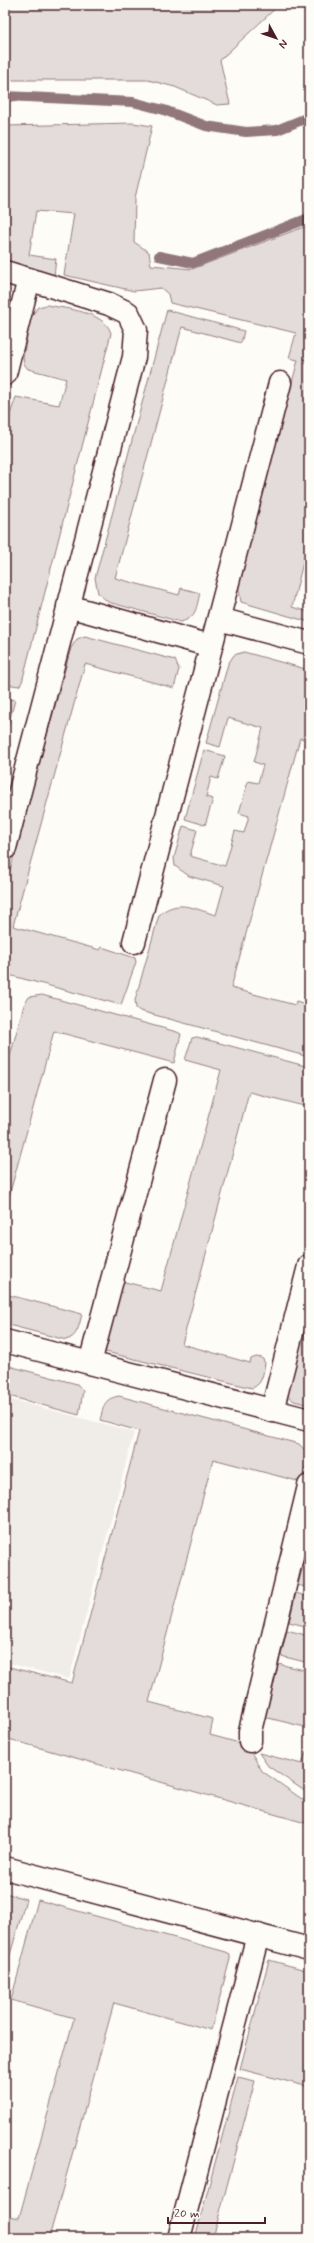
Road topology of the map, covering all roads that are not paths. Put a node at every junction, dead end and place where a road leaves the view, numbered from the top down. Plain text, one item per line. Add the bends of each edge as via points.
1 (5, 272) edge
2 (30, 279) junction
3 (5, 374) edge
4 (280, 383) dead end
5 (68, 606) junction
6 (219, 619) junction
7 (309, 644) edge
8 (212, 646) junction
9 (5, 848) edge
10 (134, 942) dead end
11 (165, 1080) dead end
12 (309, 1266) edge
13 (5, 1341) edge
14 (90, 1363) junction
15 (272, 1411) junction
16 (309, 1420) edge
17 (309, 1486) edge
18 (250, 1741) dead end
19 (5, 1868) edge
20 (258, 1935) junction
21 (309, 1949) edge
22 (179, 2238) edge

1 - 2 street
2 - 3 street
2 - 5 street via 109,304 128,313 136,330 134,357
4 - 6 street
5 - 8 street
5 - 9 street
6 - 7 street
6 - 8 street
8 - 10 street
11 - 14 street
12 - 15 street
13 - 14 street
14 - 15 street
15 - 16 street
17 - 18 street via 250,1731
19 - 20 street
20 - 21 street
20 - 22 street

